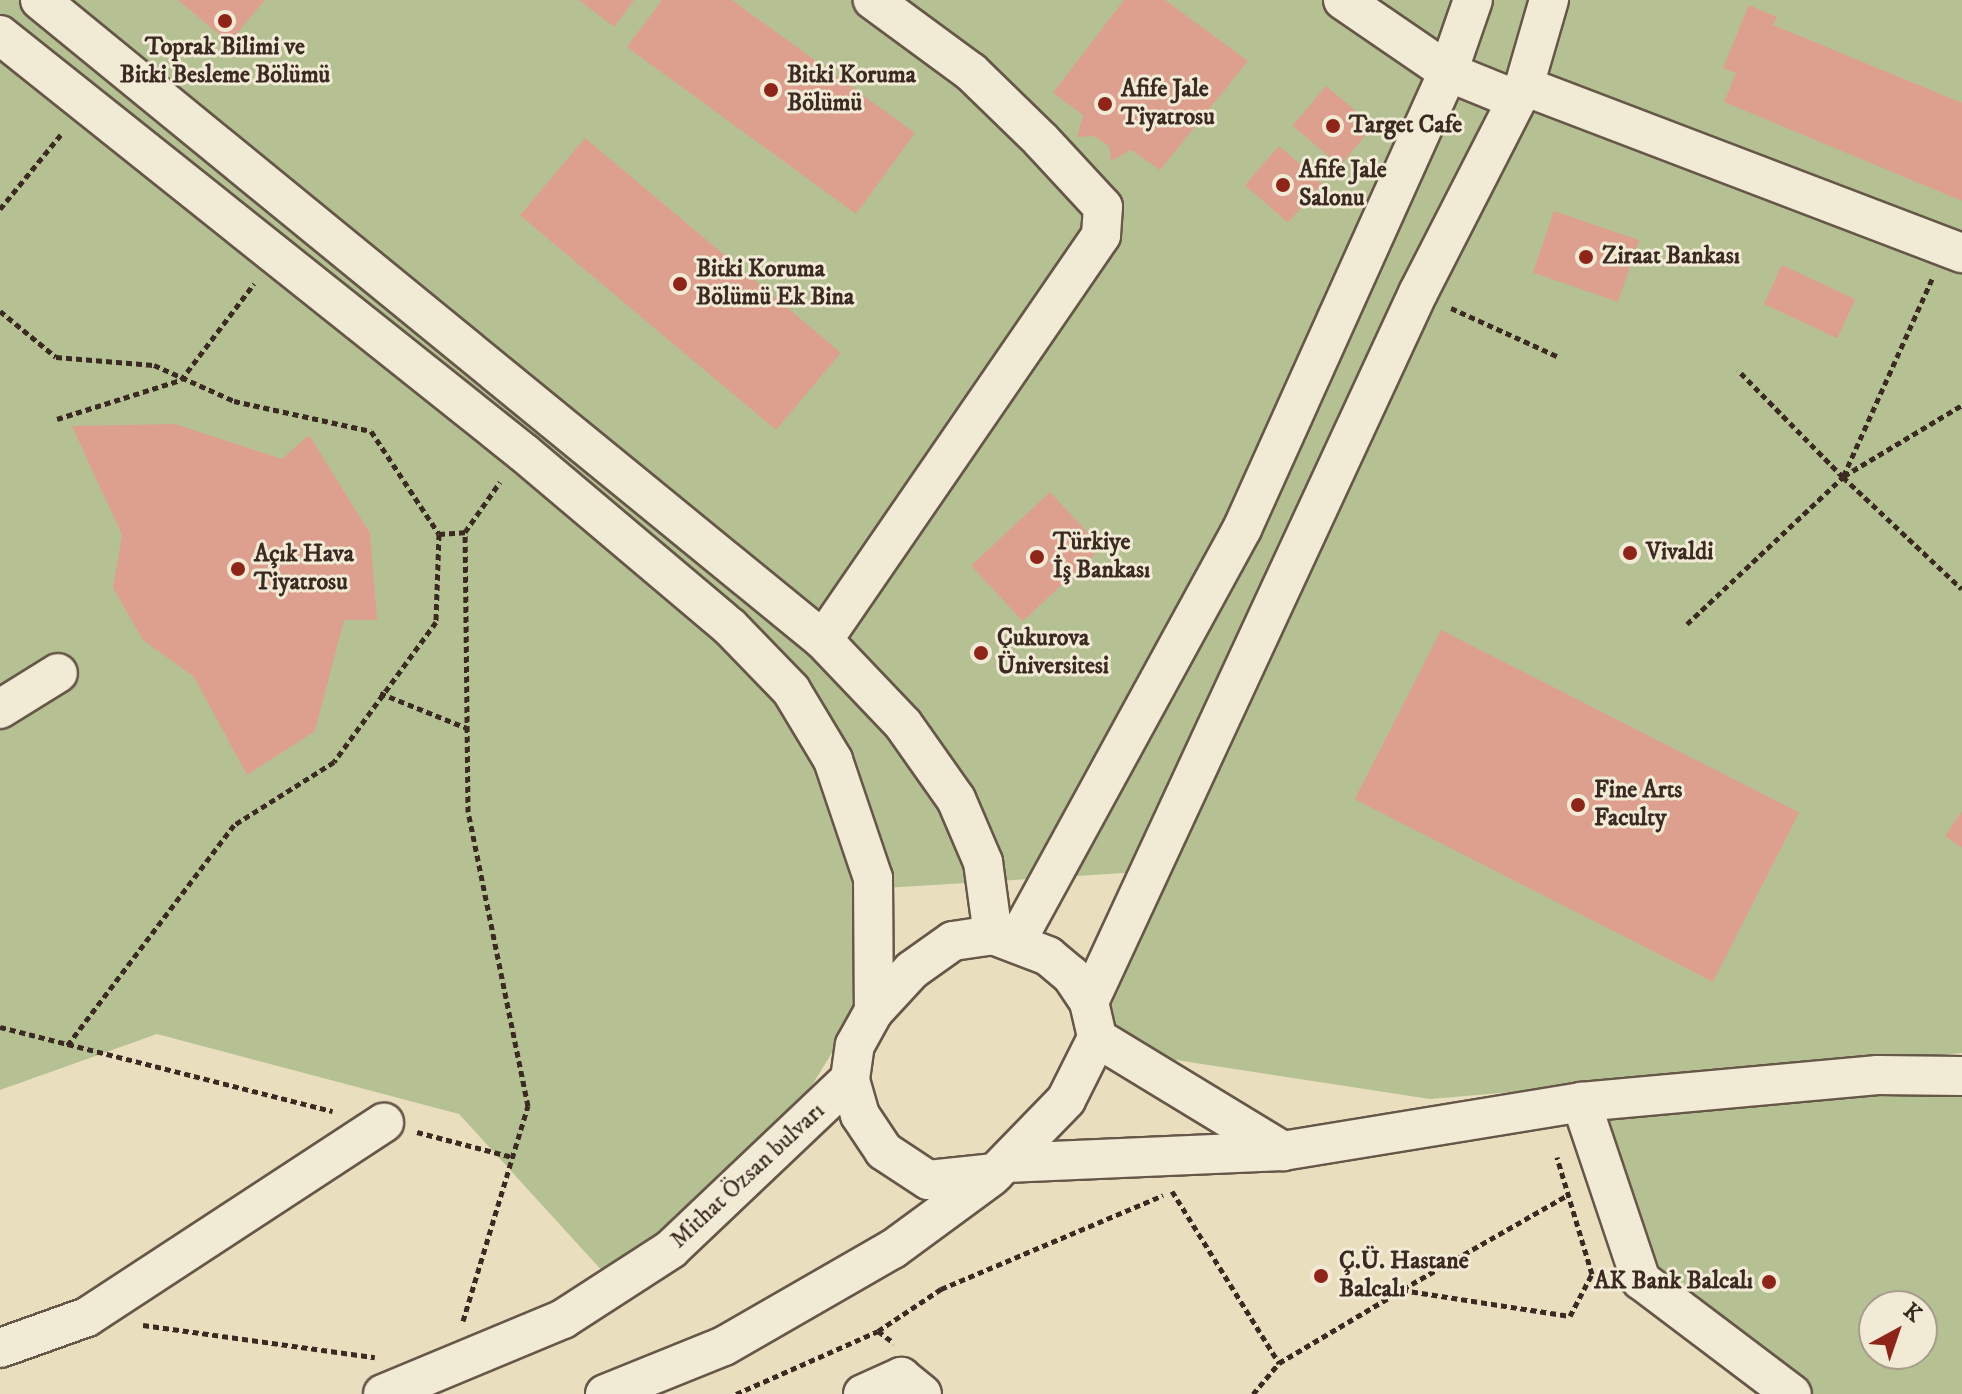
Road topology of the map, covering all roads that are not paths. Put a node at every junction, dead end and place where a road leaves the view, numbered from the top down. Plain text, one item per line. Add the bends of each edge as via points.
1 (40, 0) edge
2 (873, 0) edge
3 (1343, 0) edge
4 (1473, 0) edge
5 (1549, 0) edge
6 (0, 35) edge
7 (1448, 72) junction
8 (1521, 93) junction
9 (1955, 249) edge
10 (823, 640) junction
11 (58, 673) dead end
12 (0, 709) edge
13 (1005, 938) junction
14 (874, 1011) junction
15 (1093, 1020) junction
16 (1962, 1076) edge
17 (850, 1079) junction
18 (1581, 1102) junction
19 (384, 1123) road end
20 (1283, 1151) junction
21 (1001, 1168) junction
22 (0, 1348) edge
23 (384, 1376) edge
24 (605, 1394) edge
25 (863, 1394) edge
26 (922, 1394) edge
27 (1792, 1394) edge

1 - 10 street
2 - 10 street via 971,72 1041,140 1103,207 1101,235
3 - 7 street
4 - 7 street
5 - 8 street
6 - 14 street via 524,453 730,627 791,690 833,760 873,878
7 - 8 street
7 - 13 street via 1242,529
8 - 9 street
8 - 15 street via 1418,293
10 - 13 street via 903,724 956,799 983,862
11 - 12 street
13 - 14 street via 953,941
13 - 15 street via 1071,975
14 - 17 street via 855,1045
15 - 20 street
15 - 21 street via 1066,1100
16 - 18 street via 1878,1075
17 - 21 street via 860,1115 884,1151 909,1170 948,1181
17 - 23 street, Mithat Özsan bulvarı via 671,1249 563,1319 449,1367
18 - 20 street
18 - 27 street via 1641,1280
19 - 22 street via 87,1317
20 - 21 street
21 - 24 street via 893,1249 724,1346
25 - 26 street via 901,1377

